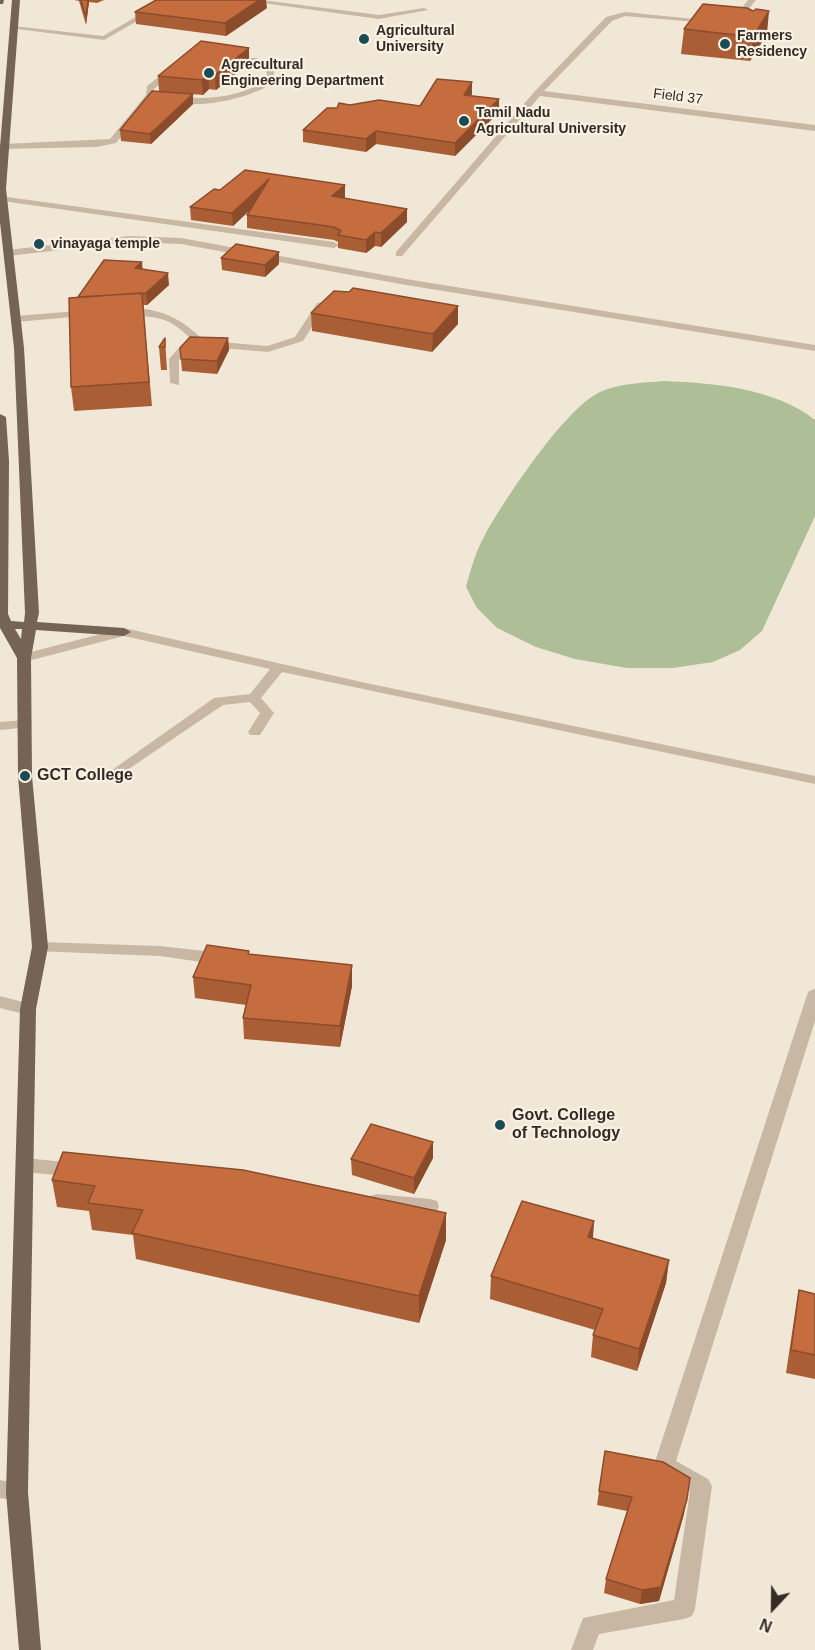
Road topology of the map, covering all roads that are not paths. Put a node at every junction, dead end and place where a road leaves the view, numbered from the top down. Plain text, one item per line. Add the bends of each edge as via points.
1 (16, 0) edge
2 (170, 0) edge
3 (245, 0) edge
4 (752, 0) edge
5 (424, 10) dead end
6 (738, 18) junction
7 (752, 26) edge
8 (14, 28) junction
9 (254, 60) dead end
10 (180, 65) edge
11 (538, 93) junction
12 (150, 95) junction
13 (815, 128) edge
14 (3, 147) junction
15 (2, 198) junction
16 (334, 245) edge
17 (8, 253) junction
18 (399, 254) dead end
19 (406, 282) junction
20 (397, 289) dead end
21 (340, 302) edge
22 (111, 312) edge
23 (99, 313) edge
24 (16, 319) junction
25 (200, 343) junction
26 (815, 348) edge
27 (175, 383) dead end
28 (0, 417) edge
29 (3, 624) edge
30 (31, 624) junction
31 (124, 632) junction
32 (24, 658) junction
33 (279, 668) junction
34 (254, 698) junction
35 (25, 724) junction
36 (0, 726) edge
37 (255, 732) dead end
38 (117, 773) dead end
39 (815, 780) edge
40 (40, 948) junction
41 (240, 962) edge
42 (815, 994) edge
43 (0, 1002) edge
44 (28, 1009) junction
45 (25, 1165) junction
46 (96, 1172) edge
47 (359, 1199) edge
48 (430, 1206) dead end
49 (8, 1490) edge
50 (30, 1650) edge
51 (582, 1650) edge

1 - 8 main road
2 - 8 street via 104,38
3 - 5 street via 379,17
4 - 6 street
6 - 7 street
6 - 11 street via 719,22 625,14 609,19
8 - 14 main road
9 - 12 street via 270,69 272,80 261,89 210,99
10 - 12 street via 150,88
11 - 13 street, Field 37
11 - 18 street
12 - 14 street via 113,141
14 - 15 main road
15 - 16 street
15 - 17 main road
17 - 19 street via 129,239 181,241
17 - 24 main road
19 - 20 street
19 - 26 street
21 - 25 street via 321,305 299,339 268,349
22 - 25 street via 146,310 183,324
23 - 24 street
24 - 30 main road
25 - 27 street via 186,346 174,359
28 - 29 main road
29 - 30 main road
29 - 32 main road
30 - 31 main road
30 - 32 main road
31 - 32 street
31 - 33 street
32 - 35 main road
33 - 34 street
33 - 39 street
34 - 37 street via 267,713
34 - 38 street via 219,701
35 - 36 street
35 - 40 main road via 25,776
40 - 41 street via 160,951
40 - 44 main road
42 - 51 street via 664,1465 701,1486 684,1609 591,1625
43 - 44 street
44 - 45 main road
45 - 46 street
45 - 49 main road
47 - 48 street
49 - 50 main road

